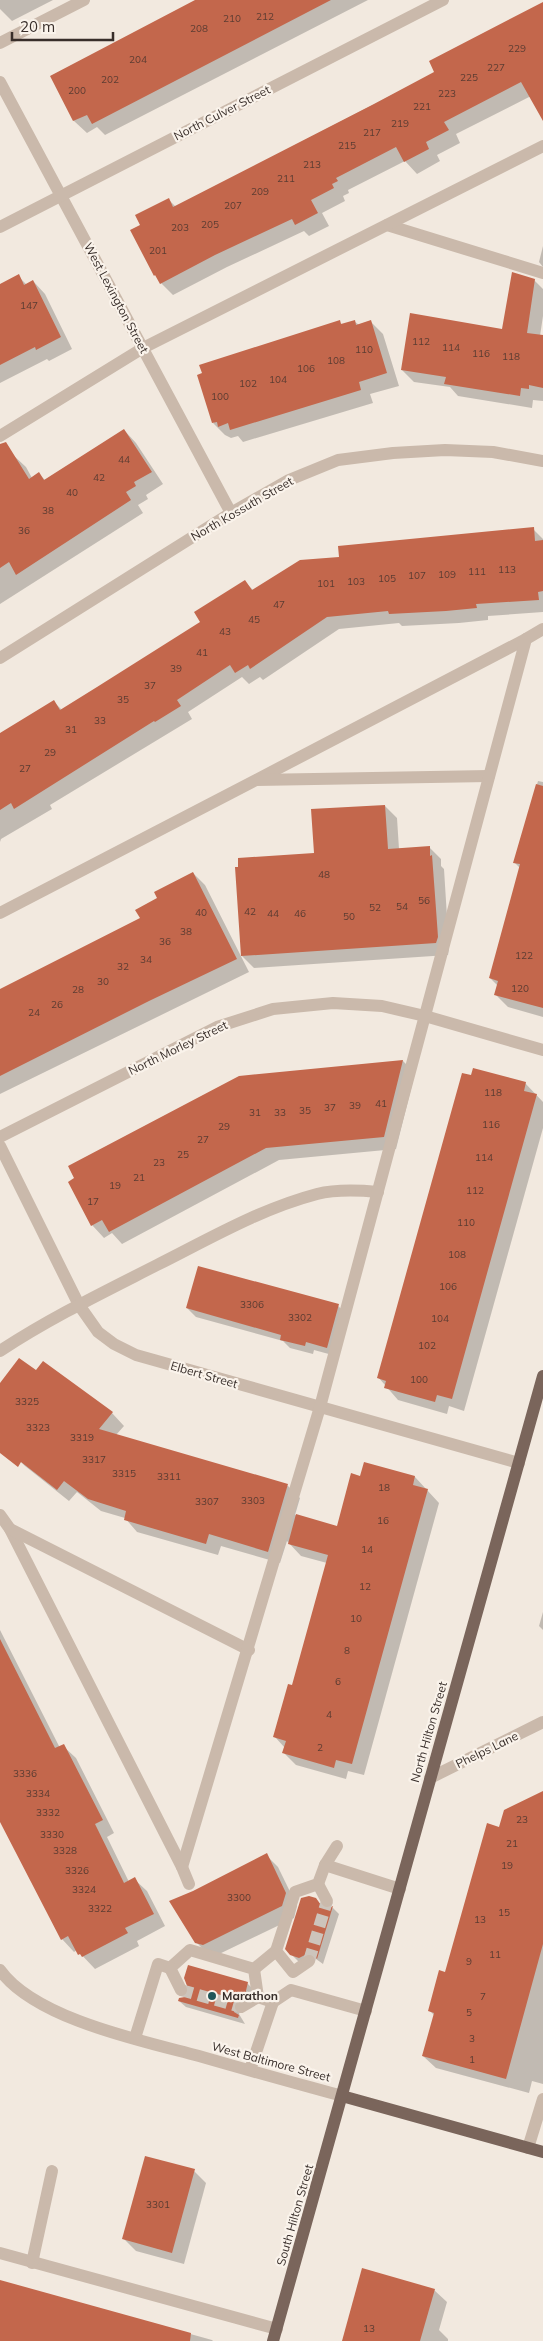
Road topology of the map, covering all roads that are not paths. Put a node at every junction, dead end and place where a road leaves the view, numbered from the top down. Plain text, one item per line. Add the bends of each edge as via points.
1 (84, 0) edge
2 (443, 0) edge
3 (0, 43) edge
4 (0, 82) edge
5 (543, 146) edge
6 (61, 196) junction
7 (387, 225) junction
8 (0, 227) edge
9 (543, 274) edge
10 (143, 348) junction
11 (0, 436) edge
12 (543, 461) edge
13 (231, 513) junction
14 (543, 629) edge
15 (526, 639) junction
16 (0, 658) edge
17 (489, 776) junction
18 (256, 780) junction
19 (0, 913) edge
20 (425, 1016) junction
21 (543, 1050) edge
22 (0, 1137) edge
23 (0, 1146) edge
24 (378, 1192) junction
25 (79, 1305) junction
26 (0, 1351) edge
27 (543, 1376) edge
28 (320, 1407) junction
29 (519, 1463) junction
30 (0, 1515) edge
31 (10, 1529) junction
32 (248, 1650) junction
33 (543, 1722) edge
34 (430, 1778) junction
35 (337, 1846) dead end
36 (324, 1865) junction
37 (182, 1867) junction
38 (189, 1884) dead end
39 (318, 1884) junction
40 (400, 1889) junction
41 (328, 1902) dead end
42 (276, 1951) junction
43 (309, 1962) tunnel mouth
44 (170, 1968) junction
45 (254, 1969) junction
46 (293, 1972) junction
47 (1, 1973) edge
48 (181, 1990) dead end
49 (291, 1990) junction
50 (258, 1997) junction
51 (273, 2002) junction
52 (241, 2007) dead end
53 (366, 2011) junction
54 (135, 2038) junction
55 (250, 2070) junction
56 (342, 2096) junction
57 (543, 2099) edge
58 (528, 2148) junction
59 (543, 2152) edge
60 (52, 2171) dead end
61 (0, 2253) edge
62 (32, 2263) junction
63 (275, 2335) edge

1 - 3 street
2 - 6 street, North Culver Street
4 - 6 street, West Lexington Street
5 - 7 street
6 - 8 street, North Culver Street
6 - 10 street, West Lexington Street
7 - 9 street
7 - 10 street
10 - 11 street
10 - 13 street, West Lexington Street
12 - 13 street, North Kossuth Street via 493,452 445,450 338,460 288,480
13 - 16 street, North Kossuth Street
14 - 15 street
15 - 17 street
15 - 18 street
17 - 18 street
17 - 20 street
18 - 19 street
20 - 21 street, North Morley Street
20 - 22 street, North Morley Street via 382,1006 333,1003 273,1009 217,1027
20 - 24 street
23 - 25 street, Elbert Street
24 - 25 street via 348,1189 318,1194 261,1212
24 - 28 street
25 - 26 street via 24,1334
25 - 28 street, Elbert Street via 98,1332 136,1355
27 - 29 main road, North Hilton Street
28 - 29 street, Elbert Street
28 - 32 street
29 - 34 main road, North Hilton Street
30 - 31 street
31 - 32 street
31 - 37 street
32 - 37 street
33 - 34 street, Phelps Lane
34 - 40 main road, North Hilton Street
35 - 36 street
36 - 39 street
36 - 40 street
37 - 38 street
39 - 41 street
39 - 42 street via 295,1892
40 - 53 main road, North Hilton Street
42 - 45 street
42 - 46 street
43 - 46 street
44 - 45 street via 190,1950
44 - 48 street
44 - 54 street via 158,1964
45 - 50 street
46 - 49 street
47 - 54 street, West Baltimore Street via 29,1997 71,2018
49 - 51 street
49 - 53 street
50 - 51 street
50 - 52 street
51 - 55 street
53 - 56 main road, North Hilton Street
54 - 55 street, West Baltimore Street
55 - 56 street, West Baltimore Street
56 - 58 main road, West Baltimore Street
56 - 63 main road, South Hilton Street
57 - 58 street
58 - 59 main road, West Baltimore Street
60 - 62 street
61 - 62 street
62 - 63 street

